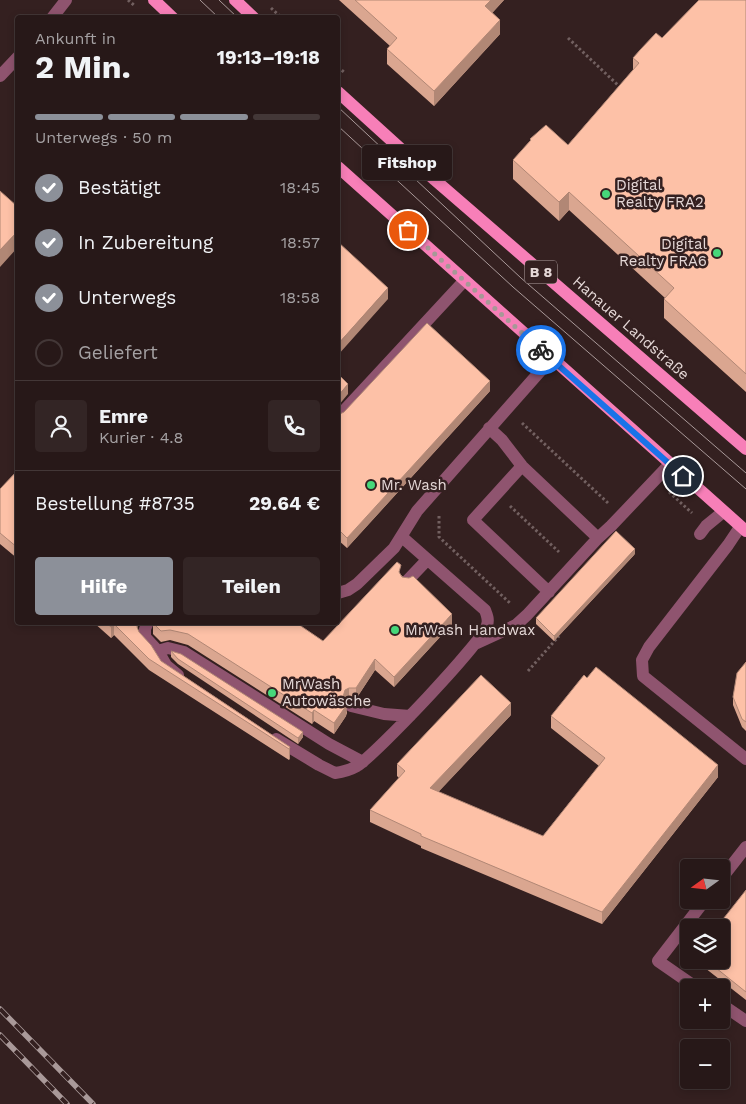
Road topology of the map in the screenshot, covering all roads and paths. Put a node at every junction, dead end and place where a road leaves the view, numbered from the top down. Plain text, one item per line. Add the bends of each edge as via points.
1 (66, 0) edge
2 (154, 0) edge
3 (235, 0) edge
4 (54, 15) edge
5 (170, 15) edge
6 (251, 15) edge
7 (568, 38) dead end
8 (15, 60) edge
9 (0, 76) edge
10 (622, 89) edge
11 (340, 94) edge
12 (340, 169) edge
13 (464, 281) junction
14 (551, 359) junction
15 (340, 414) edge
16 (489, 428) junction
17 (518, 428) dead end
18 (746, 449) edge
19 (670, 464) junction
20 (522, 466) junction
21 (507, 503) dead end
22 (612, 507) dead end
23 (723, 512) junction
24 (743, 529) edge
25 (700, 534) dead end
26 (402, 537) junction
27 (598, 538) junction
28 (563, 555) dead end
29 (427, 560) junction
30 (407, 581) edge
31 (340, 592) edge
32 (549, 592) junction
33 (147, 625) edge
34 (560, 636) edge
35 (477, 643) junction
36 (158, 651) junction
37 (528, 671) dead end
38 (189, 682) edge
39 (351, 706) dead end
40 (410, 716) junction
41 (262, 730) edge
42 (746, 758) edge
43 (363, 762) junction
44 (746, 847) edge
45 (730, 867) edge
46 (698, 909) edge
47 (684, 979) edge
48 (730, 1010) edge
49 (746, 1021) edge

1 - 4 lane
2 - 5 main road
3 - 6 main road
7 - 10 path
8 - 9 lane
11 - 18 main road, Hanauer Landstraße / B 8
12 - 13 main road
13 - 14 main road
13 - 15 lane
14 - 16 lane
14 - 19 main road
16 - 20 lane
16 - 26 lane via 417,511
17 - 22 path via 523,422
19 - 23 main road
19 - 27 lane
20 - 27 lane
20 - 32 lane via 473,520
21 - 28 path
23 - 24 main road
23 - 25 lane
24 - 42 lane via 642,660 643,676
26 - 29 lane
26 - 31 lane via 357,584
27 - 32 lane
29 - 30 lane
29 - 35 lane via 485,610 487,626
32 - 35 lane via 516,625
33 - 36 lane via 145,637
34 - 37 path
35 - 40 lane
36 - 38 lane via 166,665
36 - 43 lane via 168,648 184,652
39 - 40 lane via 378,714
40 - 43 lane
41 - 43 lane via 335,773
44 - 45 lane
46 - 47 lane via 658,961
48 - 49 lane

